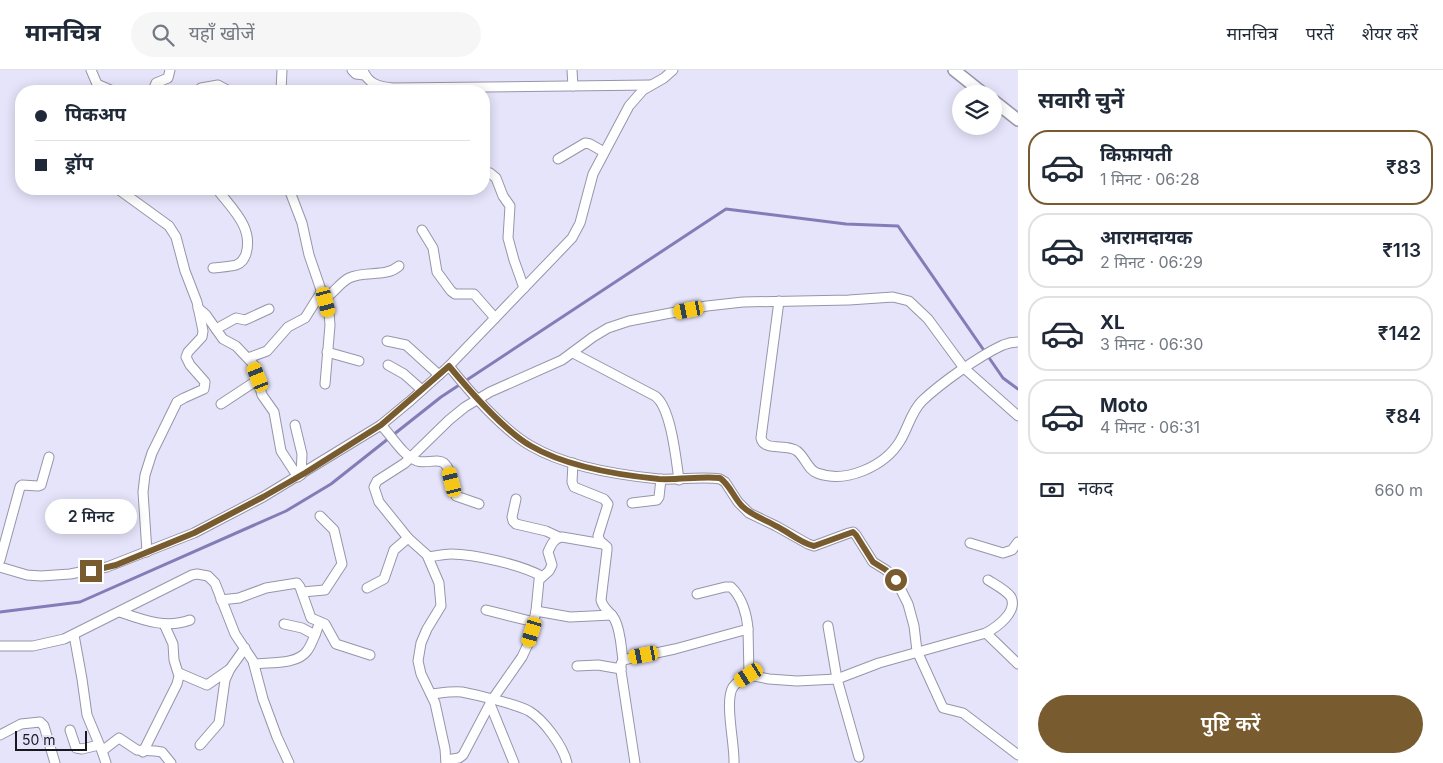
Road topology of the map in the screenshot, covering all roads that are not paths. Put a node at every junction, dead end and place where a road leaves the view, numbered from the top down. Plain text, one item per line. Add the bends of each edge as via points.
1 (91, 70) edge
2 (170, 70) edge
3 (282, 70) edge
4 (352, 70) edge
5 (572, 70) edge
6 (673, 70) edge
7 (954, 70) edge
8 (363, 72) edge
9 (99, 85) edge
10 (155, 85) edge
11 (281, 85) edge
12 (374, 85) edge
13 (651, 85) junction
14 (973, 85) edge
15 (573, 86) junction
16 (490, 87) edge
17 (1002, 107) edge
18 (1018, 120) edge
19 (604, 152) junction
20 (558, 159) dead end
21 (490, 173) edge
22 (126, 195) edge
23 (222, 195) edge
24 (290, 195) edge
25 (422, 230) dead end
26 (399, 266) dead end
27 (213, 268) dead end
28 (524, 288) junction
29 (324, 295) junction
30 (779, 301) junction
31 (198, 308) junction
32 (269, 309) dead end
33 (495, 318) junction
34 (216, 329) junction
35 (387, 341) dead end
36 (1018, 342) edge
37 (328, 352) junction
38 (573, 353) junction
39 (248, 358) junction
40 (359, 361) dead end
41 (388, 365) dead end
42 (968, 366) junction
43 (451, 368) junction
44 (439, 375) junction
45 (259, 379) junction
46 (325, 384) dead end
47 (422, 390) junction
48 (475, 396) junction
49 (221, 404) dead end
50 (1018, 416) edge
51 (296, 425) dead end
52 (381, 425) junction
53 (407, 454) junction
54 (49, 457) dead end
55 (572, 463) junction
56 (300, 476) junction
57 (661, 479) junction
58 (679, 480) junction
59 (516, 499) dead end
60 (632, 503) dead end
61 (479, 504) dead end
62 (320, 516) dead end
63 (559, 537) junction
64 (408, 538) junction
65 (1018, 542) edge
66 (970, 543) dead end
67 (603, 544) junction
68 (147, 552) junction
69 (428, 557) junction
70 (0, 560) edge
71 (0, 567) edge
72 (541, 576) junction
73 (988, 580) dead end
74 (367, 588) dead end
75 (302, 592) junction
76 (697, 594) dead end
77 (221, 600) junction
78 (486, 610) dead end
79 (536, 611) junction
80 (120, 612) junction
81 (612, 615) junction
82 (190, 620) dead end
83 (320, 622) junction
84 (534, 622) junction
85 (164, 624) junction
86 (284, 624) dead end
87 (828, 626) dead end
88 (748, 629) junction
89 (986, 633) junction
90 (74, 635) junction
91 (315, 635) junction
92 (0, 646) edge
93 (245, 648) junction
94 (917, 651) junction
95 (370, 656) dead end
96 (254, 664) junction
97 (1018, 664) edge
98 (622, 665) junction
99 (578, 666) dead end
100 (230, 669) junction
101 (179, 673) junction
102 (749, 675) junction
103 (837, 679) junction
104 (431, 694) junction
105 (491, 702) junction
106 (70, 730) dead end
107 (0, 735) edge
108 (200, 745) dead end
109 (101, 748) junction
110 (143, 752) junction
111 (1018, 755) edge
112 (859, 758) dead end
113 (446, 762) edge
114 (55, 763) edge
115 (106, 763) edge
116 (171, 763) edge
117 (289, 763) edge
118 (514, 763) edge
119 (567, 763) edge
120 (635, 763) edge
121 (734, 763) edge

1 - 9 street
2 - 10 street via 168,78
3 - 11 street
4 - 8 street via 356,74
5 - 15 street
6 - 13 street
7 - 14 street
8 - 12 street
13 - 15 street
13 - 19 street via 629,106
15 - 16 street
17 - 18 street
19 - 20 street via 585,143
19 - 28 street via 593,174 580,223 572,238
21 - 28 street via 496,178 510,206 508,238
22 - 31 street via 173,230
23 - 27 street via 241,220 248,245 243,261
24 - 29 street
25 - 33 street via 433,248 437,272 451,291 474,294
26 - 29 street via 391,272 363,273 349,278
28 - 33 street
29 - 37 street via 330,325
29 - 39 street via 306,318 288,327 267,351
30 - 38 street via 725,304 628,321 608,328
30 - 42 street via 893,297 908,301
30 - 42 street via 762,443 794,450 819,474 849,475 869,469 883,460 901,440 922,402
31 - 34 street
31 - 68 street via 202,337 186,357 205,382 205,387 177,402 148,461 143,492
32 - 34 street via 244,320 236,318
33 - 43 street
34 - 39 street via 223,339
35 - 44 street via 406,346
36 - 42 street via 1004,344
37 - 40 street
37 - 46 street
38 - 48 street via 524,378
38 - 58 street via 661,401 668,420
39 - 45 street
41 - 47 street
42 - 50 street
43 - 44 street
43 - 48 street
44 - 47 street
45 - 49 street
45 - 56 street via 262,395 274,412 281,451
47 - 52 street
48 - 53 street
48 - 55 street via 523,441
51 - 56 street via 302,454
52 - 53 street
52 - 56 street
53 - 61 street via 420,462 444,463 456,496
53 - 64 street via 399,468 374,487 378,502
54 - 70 street via 41,485 20,486
55 - 57 street
55 - 67 street via 574,487 608,504 598,536
56 - 68 street via 194,533
57 - 58 street
57 - 60 street via 658,500
58 - 94 street via 720,478 749,513 814,546 853,532 873,562 896,580 908,604
59 - 63 street via 514,523
62 - 75 street via 334,530 342,564 325,590
63 - 67 street
63 - 72 street via 548,552 551,567
64 - 69 street
64 - 74 street via 394,550 384,579
65 - 66 street via 1012,550 1003,553
67 - 81 street via 608,550 601,600
68 - 71 street via 107,568 70,574 27,575
69 - 72 street via 466,555 527,569
69 - 104 street via 442,600 419,652 419,667
72 - 79 street
73 - 89 street via 1010,595 1013,608 999,626
75 - 77 street via 299,584 295,583
75 - 83 street via 310,618
76 - 88 street via 731,587 742,605
77 - 80 street via 212,579 198,574
77 - 93 street via 235,634
78 - 84 street
79 - 81 street via 570,617
79 - 84 street
80 - 85 street
80 - 90 street
81 - 98 street via 618,629
82 - 85 street
83 - 91 street
83 - 95 street via 336,644
84 - 105 street via 526,650
85 - 101 street via 173,644
86 - 91 street
87 - 103 street
88 - 98 street
88 - 102 street
89 - 94 street
89 - 97 street
90 - 92 street via 39,646
90 - 109 street via 87,715
91 - 96 street via 307,651 298,658
93 - 96 street
93 - 100 street
94 - 103 street
94 - 111 street via 943,708 963,713
96 - 117 street via 263,699
98 - 99 street
98 - 120 street
100 - 101 street via 207,685
100 - 108 street via 225,680 219,723
101 - 110 street via 177,684
102 - 103 street via 797,681
102 - 121 street via 734,686 730,696
103 - 112 street
104 - 105 street via 461,692
104 - 113 street
105 - 113 street via 463,755
105 - 118 street
105 - 119 street via 523,708 536,716 559,743
106 - 109 street via 76,748
107 - 114 street via 21,724 40,722
109 - 110 street via 119,738
109 - 115 street
110 - 116 street via 162,752

